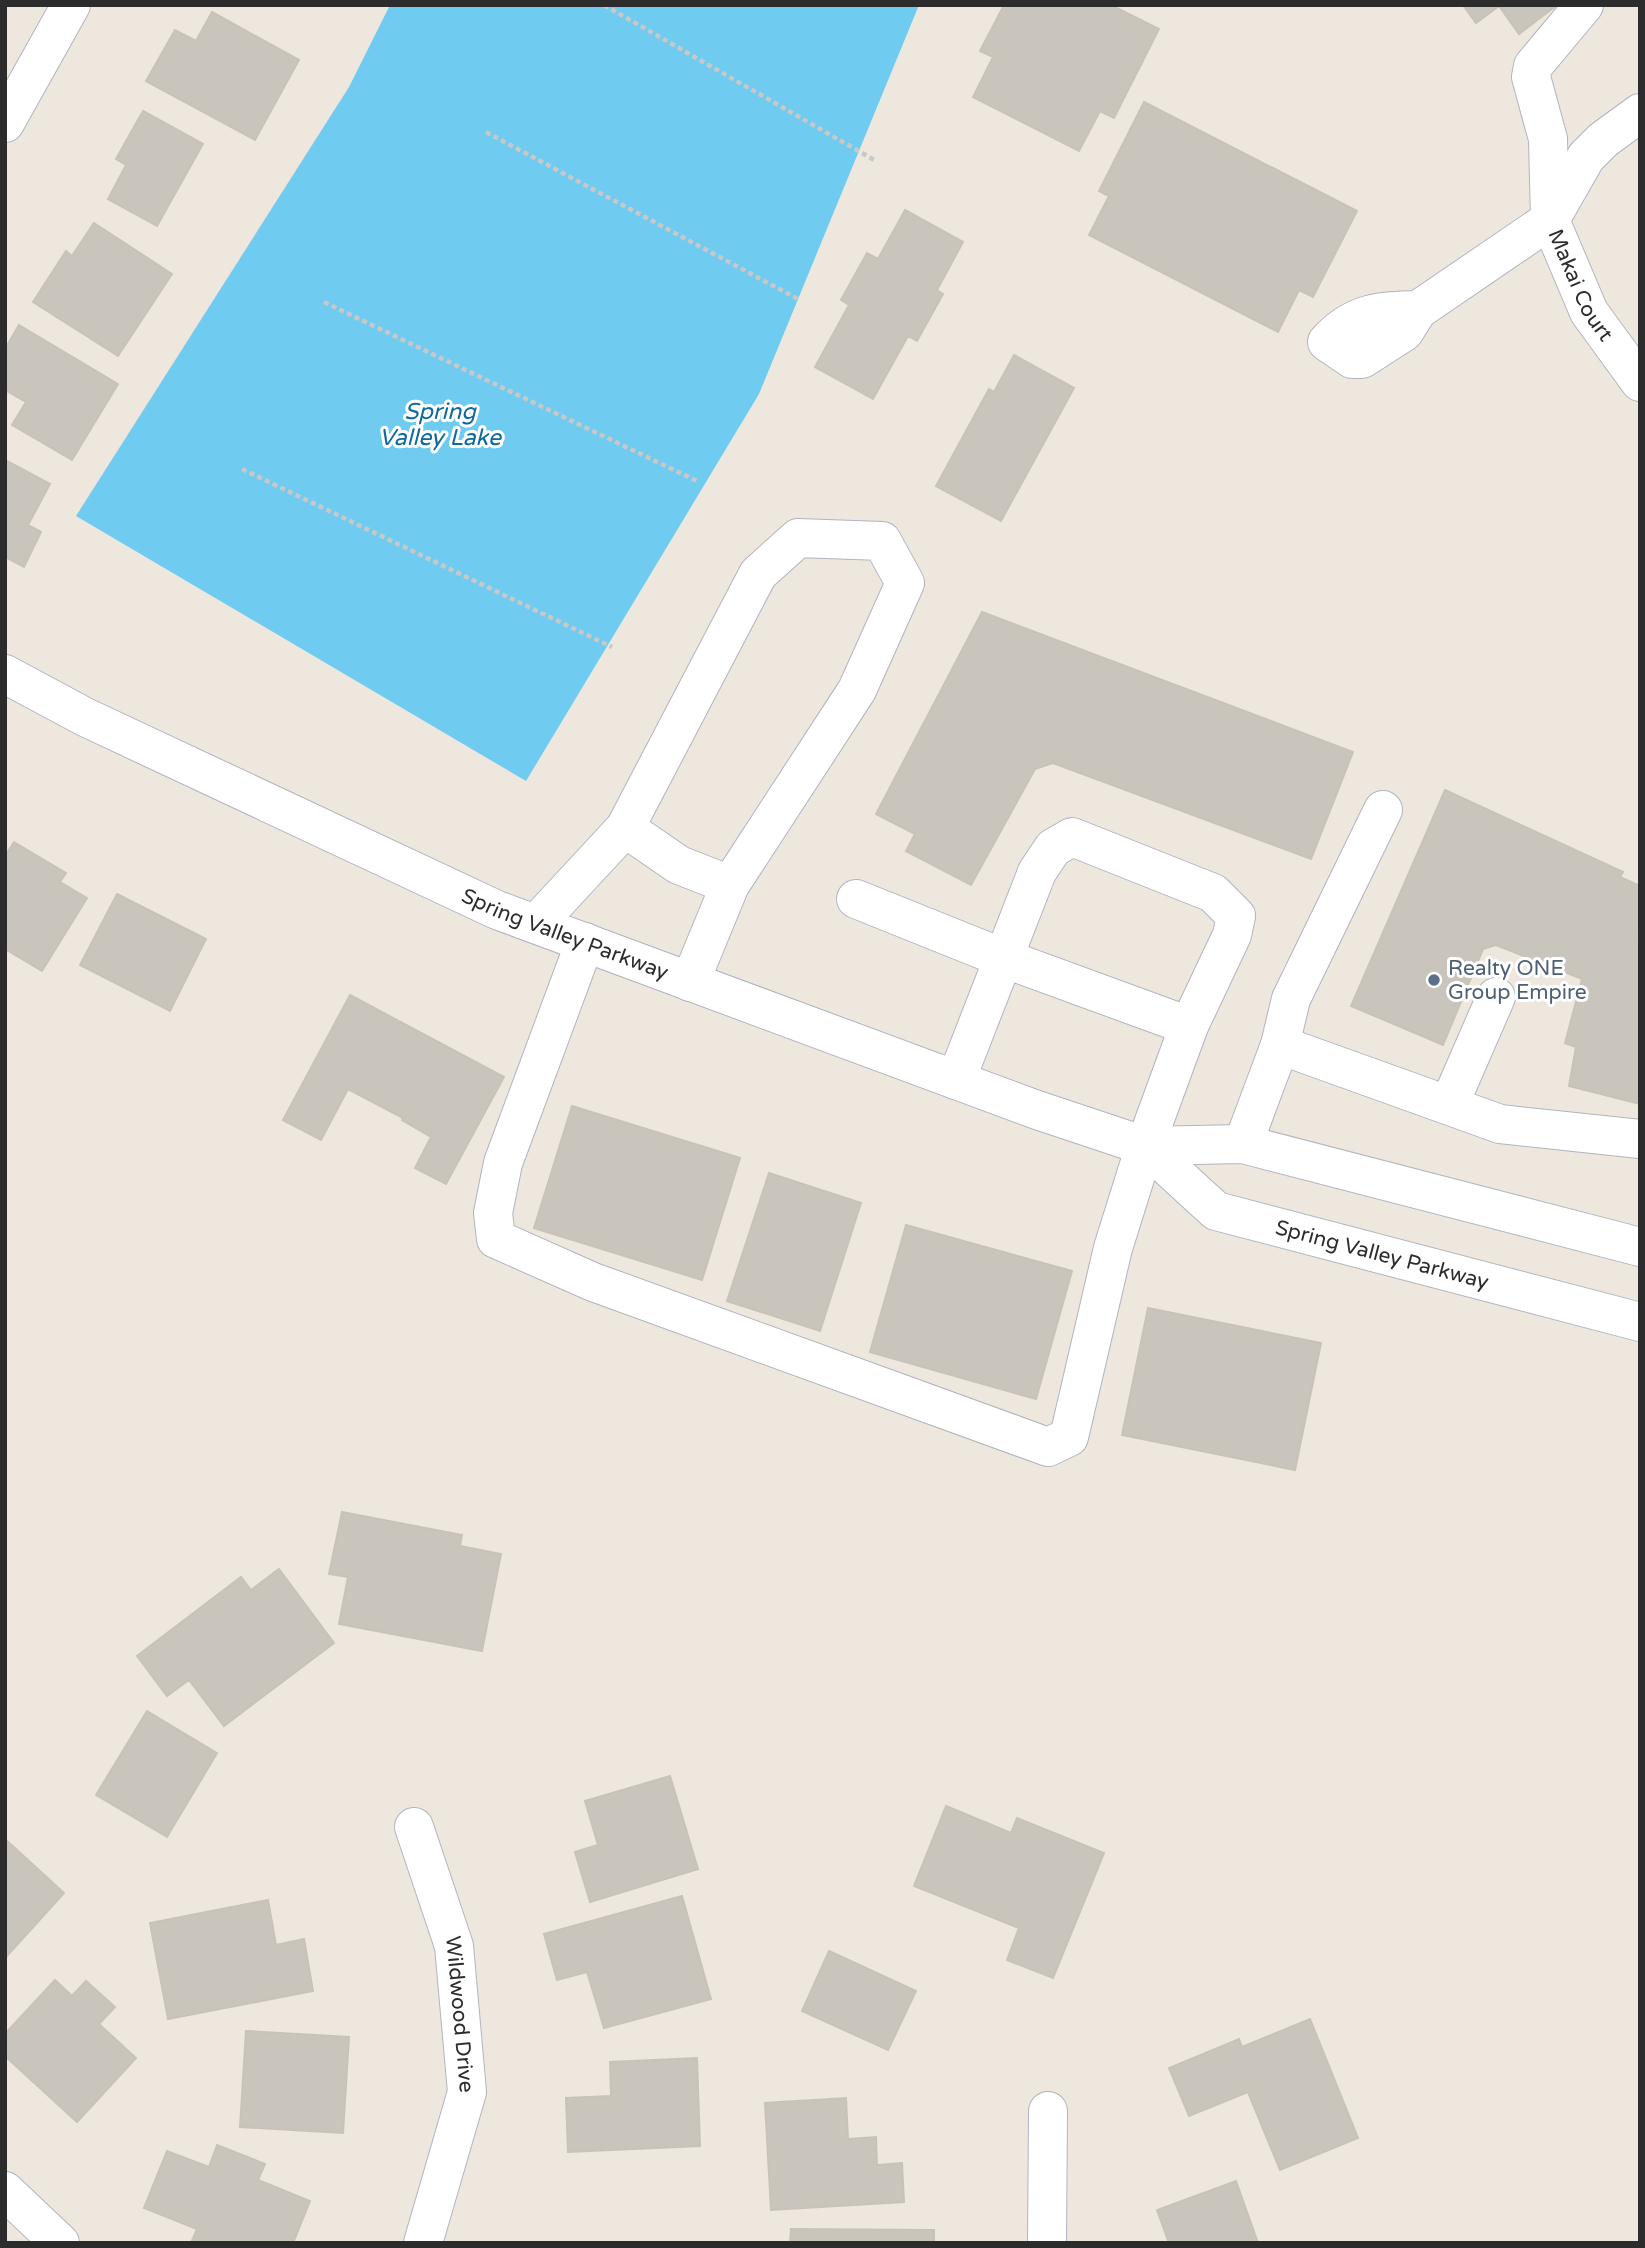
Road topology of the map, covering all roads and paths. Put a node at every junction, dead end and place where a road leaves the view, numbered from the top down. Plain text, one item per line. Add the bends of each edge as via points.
1 (71, 5) edge
2 (604, 5) edge
3 (1584, 5) edge
4 (1640, 113) edge
5 (5, 123) edge
6 (486, 132) dead end
7 (876, 161) dead end
8 (1550, 220) junction
9 (798, 299) dead end
10 (324, 302) dead end
11 (1418, 310) dead end
12 (1640, 382) edge
13 (242, 469) dead end
14 (699, 482) dead end
15 (612, 648) dead end
16 (5, 674) edge
17 (1383, 810) dead end
18 (625, 828) junction
19 (730, 885) junction
20 (856, 899) dead end
21 (536, 924) junction
22 (584, 942) junction
23 (1003, 958) junction
24 (690, 982) junction
25 (1496, 997) dead end
26 (1189, 1026) junction
27 (1280, 1045) junction
28 (956, 1080) junction
29 (1449, 1105) junction
30 (1640, 1139) edge
31 (1243, 1144) junction
32 (1144, 1146) junction
33 (1640, 1247) edge
34 (1640, 1322) edge
35 (414, 1827) dead end
36 (1048, 2111) dead end
37 (5, 2191) edge
38 (60, 2243) edge
39 (423, 2243) edge
40 (1047, 2243) edge

1 - 5 street
2 - 7 path
3 - 8 street via 1533,66 1531,78 1548,139
4 - 8 street via 1587,157
6 - 9 path
8 - 11 street
8 - 12 street, Makai Court via 1589,312
10 - 14 path
13 - 15 path
16 - 21 street, Spring Valley Parkway via 110,729
17 - 27 street via 1291,999
18 - 19 street via 679,865
18 - 19 street via 758,574 797,537 882,541 905,583 857,690
18 - 21 street
19 - 24 street
20 - 23 street
21 - 22 street, Spring Valley Parkway
22 - 24 street, Spring Valley Parkway
22 - 32 street via 503,1164 493,1213 496,1239 593,1282 1048,1447 1069,1437 1112,1248
23 - 26 street
23 - 26 street via 1037,872 1053,848 1072,837 1213,893 1236,916 1232,935
23 - 28 street
24 - 28 street, Spring Valley Parkway
25 - 29 street
26 - 32 street
27 - 29 street
27 - 31 street
28 - 32 street, Spring Valley Parkway
29 - 30 street via 1500,1124
31 - 32 street, Spring Valley Parkway
31 - 33 street, Spring Valley Parkway
32 - 34 street, Spring Valley Parkway via 1216,1211
35 - 39 street, Wildwood Drive via 454,1946 467,2092
36 - 40 street
37 - 38 street

